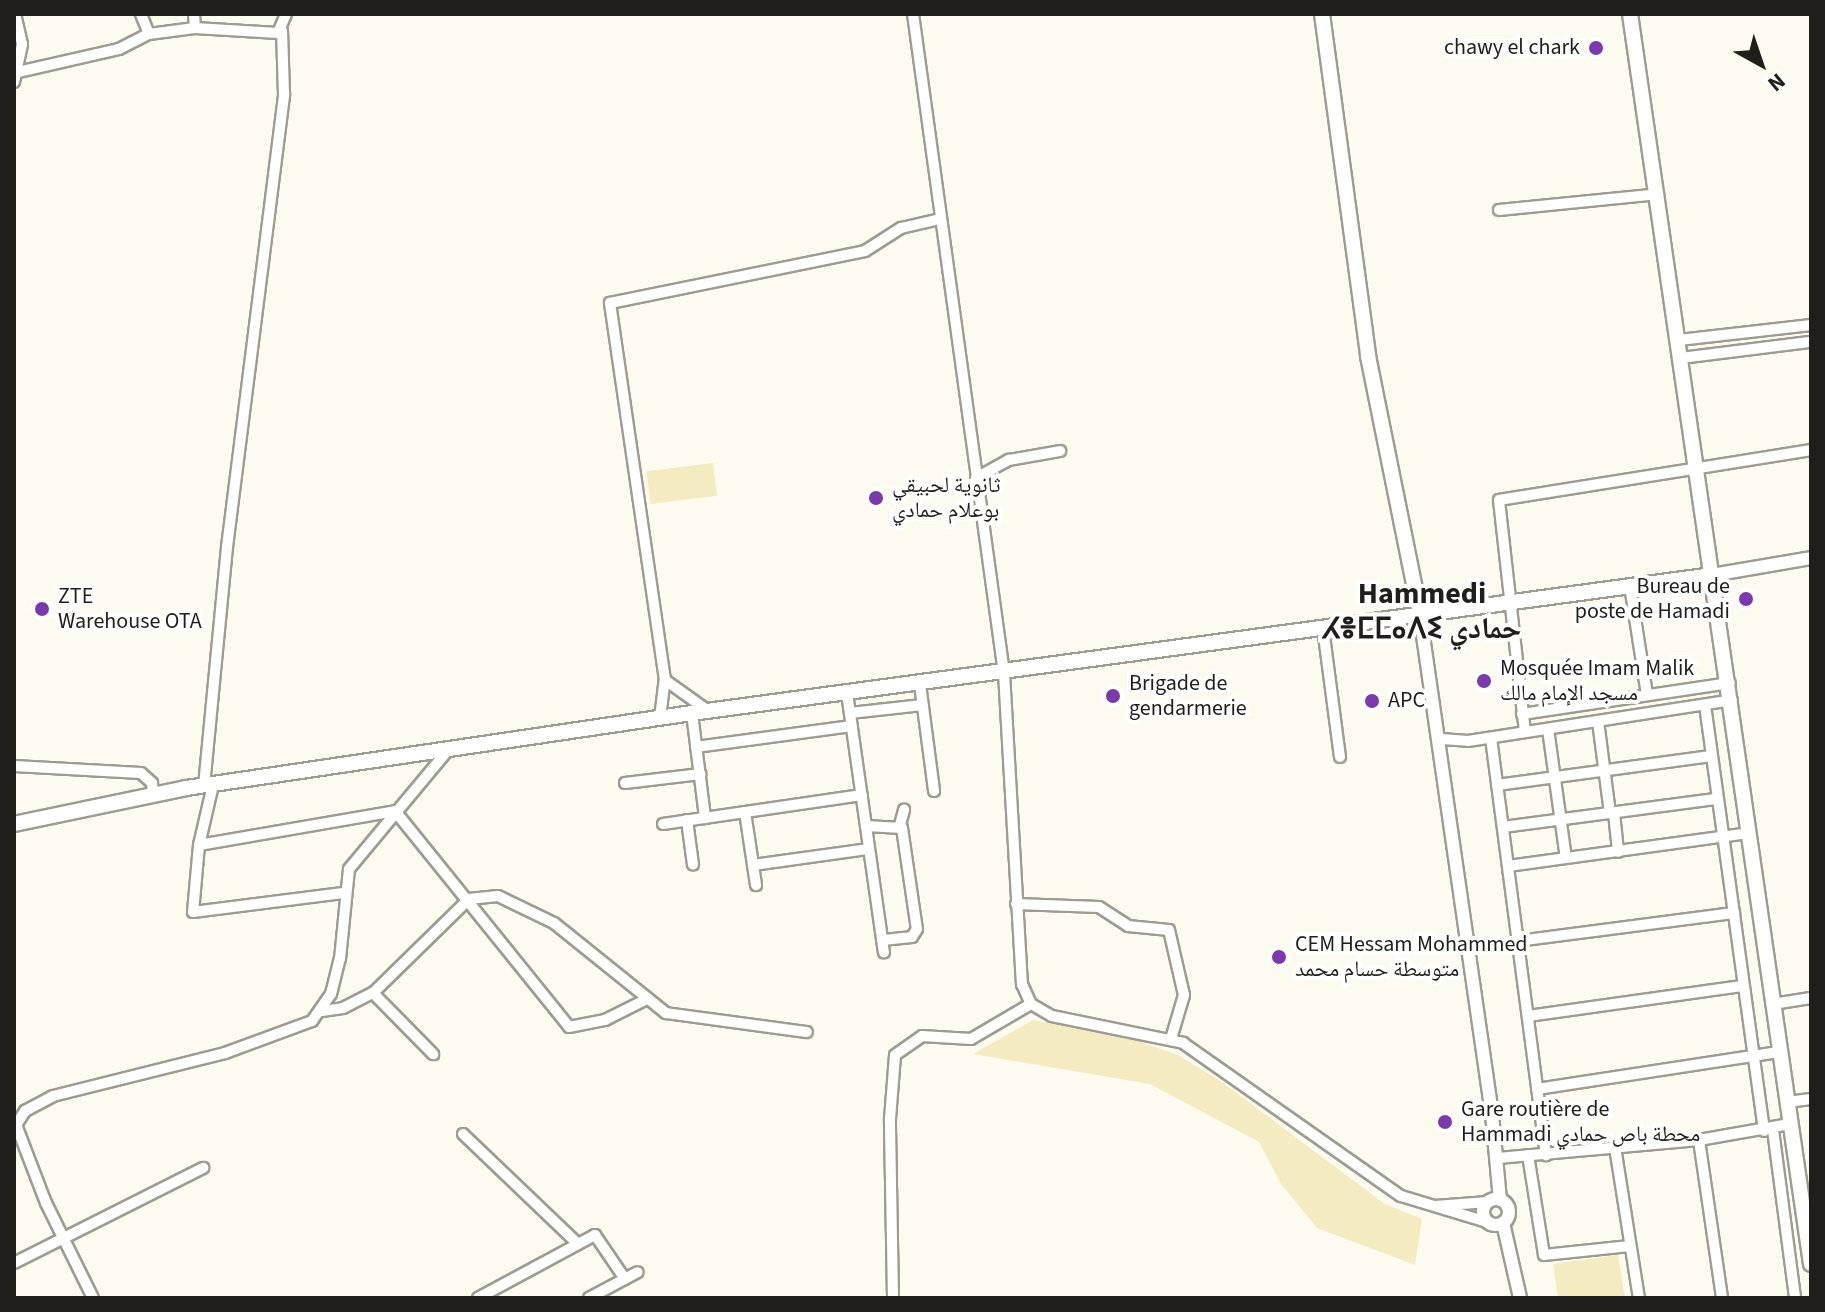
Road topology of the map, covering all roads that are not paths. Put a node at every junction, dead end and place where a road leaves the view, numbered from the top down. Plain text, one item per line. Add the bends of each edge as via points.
1 (15, 14) edge
2 (141, 14) edge
3 (194, 14) edge
4 (286, 14) edge
5 (913, 14) edge
6 (1322, 14) edge
7 (1630, 14) edge
8 (195, 28) junction
9 (282, 31) junction
10 (149, 34) junction
11 (16, 77) edge
12 (1658, 194) junction
13 (1499, 210) dead end
14 (940, 219) junction
15 (1811, 325) edge
16 (1679, 340) junction
17 (1809, 342) dead end
18 (1681, 358) junction
19 (1811, 450) edge
20 (1060, 451) dead end
21 (1696, 465) junction
22 (976, 478) junction
23 (1811, 558) edge
24 (1712, 575) junction
25 (1630, 586) junction
26 (1510, 602) junction
27 (1420, 615) junction
28 (1323, 628) junction
29 (1004, 673) junction
30 (665, 680) junction
31 (1730, 683) junction
32 (920, 684) junction
33 (847, 693) junction
34 (1647, 695) junction
35 (1732, 700) junction
36 (923, 705) junction
37 (1705, 705) junction
38 (700, 712) junction
39 (850, 713) junction
40 (1522, 714) junction
41 (660, 718) junction
42 (1598, 721) junction
43 (852, 726) junction
44 (1548, 729) junction
45 (1525, 732) junction
46 (1491, 738) junction
47 (1441, 739) junction
48 (696, 747) junction
49 (449, 749) junction
50 (1711, 756) junction
51 (1340, 757) dead end
52 (14, 766) edge
53 (1604, 770) junction
54 (700, 774) junction
55 (1554, 777) junction
56 (625, 783) dead end
57 (209, 785) junction
58 (1497, 785) junction
59 (934, 791) dead end
60 (153, 793) junction
61 (862, 795) junction
62 (1717, 799) junction
63 (904, 810) dead end
64 (395, 811) junction
65 (745, 812) junction
66 (1612, 813) junction
67 (705, 818) junction
68 (1560, 819) junction
69 (687, 820) junction
70 (14, 824) edge
71 (663, 824) dead end
72 (900, 825) junction
73 (866, 826) junction
74 (1503, 827) junction
75 (1750, 833) junction
76 (1722, 836) junction
77 (199, 845) junction
78 (869, 849) junction
79 (1618, 852) junction
80 (1566, 858) junction
81 (693, 865) dead end
82 (753, 865) junction
83 (1508, 866) junction
84 (756, 885) dead end
85 (343, 893) junction
86 (469, 899) junction
87 (1016, 904) junction
88 (1734, 913) junction
89 (882, 940) junction
90 (1518, 941) junction
91 (884, 952) dead end
92 (1742, 986) junction
93 (373, 993) junction
94 (1811, 998) edge
95 (645, 1000) junction
96 (1031, 1004) junction
97 (1773, 1004) junction
98 (322, 1011) junction
99 (1528, 1016) junction
100 (807, 1032) dead end
101 (1171, 1039) junction
102 (1780, 1052) junction
103 (433, 1054) dead end
104 (1753, 1057) junction
105 (1537, 1089) junction
106 (1811, 1099) edge
107 (1787, 1102) junction
108 (15, 1123) edge
109 (1790, 1124) junction
110 (1768, 1130) junction
111 (463, 1134) dead end
112 (1699, 1140) junction
113 (1615, 1147) junction
114 (1528, 1155) junction
115 (1546, 1155) junction
116 (1498, 1158) junction
117 (203, 1168) dead end
118 (1494, 1201) junction
119 (1425, 1206) junction
120 (1487, 1222) junction
121 (1503, 1223) junction
122 (65, 1236) junction
123 (578, 1244) junction
124 (1630, 1246) junction
125 (14, 1263) edge
126 (1811, 1264) edge
127 (638, 1272) dead end
128 (625, 1279) junction
129 (93, 1298) edge
130 (478, 1298) edge
131 (589, 1298) edge
132 (893, 1298) edge
133 (1520, 1298) edge
134 (1639, 1298) edge
135 (1722, 1298) edge
136 (1795, 1298) edge

1 - 11 street via 21,24
2 - 10 street
3 - 8 street
4 - 9 street
5 - 14 street
6 - 27 main road via 1368,356
7 - 12 main road
8 - 9 street
8 - 10 street
9 - 57 street via 284,94 227,547
10 - 11 street via 119,49
12 - 13 street
12 - 16 main road
14 - 22 street
14 - 30 street via 901,228 865,251 610,303
15 - 16 street
16 - 18 main road
17 - 18 street
18 - 21 main road
19 - 21 street
20 - 22 street via 1009,460
21 - 24 main road
21 - 26 street via 1499,500
22 - 29 street
23 - 24 street
24 - 25 main road
24 - 31 main road
25 - 26 main road
25 - 34 street
26 - 27 main road
26 - 40 street
27 - 28 main road
27 - 47 street
28 - 29 main road
28 - 51 street
29 - 32 main road
29 - 87 street
30 - 38 street
30 - 41 street
31 - 34 street
31 - 35 main road
32 - 33 main road
32 - 36 street
33 - 38 main road
33 - 39 street
34 - 40 street
35 - 37 street
35 - 75 main road
36 - 39 street
36 - 59 street
37 - 42 street
37 - 50 street
38 - 41 main road
38 - 48 street
39 - 43 street
40 - 45 street
41 - 49 main road
42 - 44 street
42 - 53 street
43 - 48 street
43 - 61 street
44 - 45 street
44 - 55 street
45 - 46 street
46 - 47 street
46 - 58 street
47 - 116 street
48 - 54 street
49 - 57 main road
49 - 64 street
50 - 53 street
50 - 62 street
52 - 60 street via 141,773 152,783
53 - 55 street
53 - 66 street
54 - 56 street
54 - 67 street
55 - 58 street
55 - 68 street
57 - 60 main road
57 - 77 street
58 - 74 street
60 - 70 main road
61 - 65 street
61 - 73 street
62 - 66 street
62 - 76 street
63 - 72 street
64 - 77 street
64 - 85 street via 349,869
64 - 86 street
65 - 67 street
65 - 82 street
66 - 68 street
66 - 79 street
67 - 69 street
68 - 74 street
68 - 80 street
69 - 71 street
69 - 81 street
72 - 73 street
72 - 89 street via 917,932 909,938
73 - 78 street
74 - 83 street
75 - 76 street
75 - 97 main road
76 - 79 street
76 - 88 street
77 - 85 street via 193,912
78 - 82 street
78 - 89 street
79 - 80 street
80 - 83 street
82 - 84 street
83 - 90 street
85 - 98 street via 340,959
86 - 93 street
86 - 95 street via 498,896 554,923
86 - 95 street via 569,1027 605,1020
87 - 96 street via 1022,984
87 - 101 street via 1099,907 1128,926 1169,930 1184,995
88 - 90 street
88 - 92 street
89 - 91 street
90 - 99 street
92 - 99 street
92 - 104 street
93 - 98 street via 343,1008
93 - 103 street
94 - 97 street
95 - 100 street via 666,1013
96 - 101 street via 1052,1016
96 - 132 street via 971,1039 922,1036 895,1055 890,1119
97 - 102 main road
98 - 108 street via 300,1028 225,1053 53,1096
99 - 105 street
101 - 119 street via 1203,1054 1390,1188
102 - 104 street
102 - 107 main road
104 - 105 street
104 - 110 street
105 - 115 street
106 - 107 street
107 - 109 main road
108 - 122 street via 46,1203
109 - 110 street
109 - 126 main road
110 - 112 street
110 - 136 street
111 - 123 street
112 - 113 street
112 - 135 street
113 - 115 street
113 - 124 street
114 - 115 street
114 - 116 street
114 - 124 street via 1544,1255
116 - 118 street
117 - 122 street
118 - 119 street
118 - 120 street via 1483,1212
118 - 121 street via 1509,1210
119 - 120 street
120 - 121 street
121 - 133 street
122 - 125 street
122 - 129 street
123 - 128 street via 600,1236
123 - 130 street
124 - 134 street
127 - 128 street
128 - 131 street

